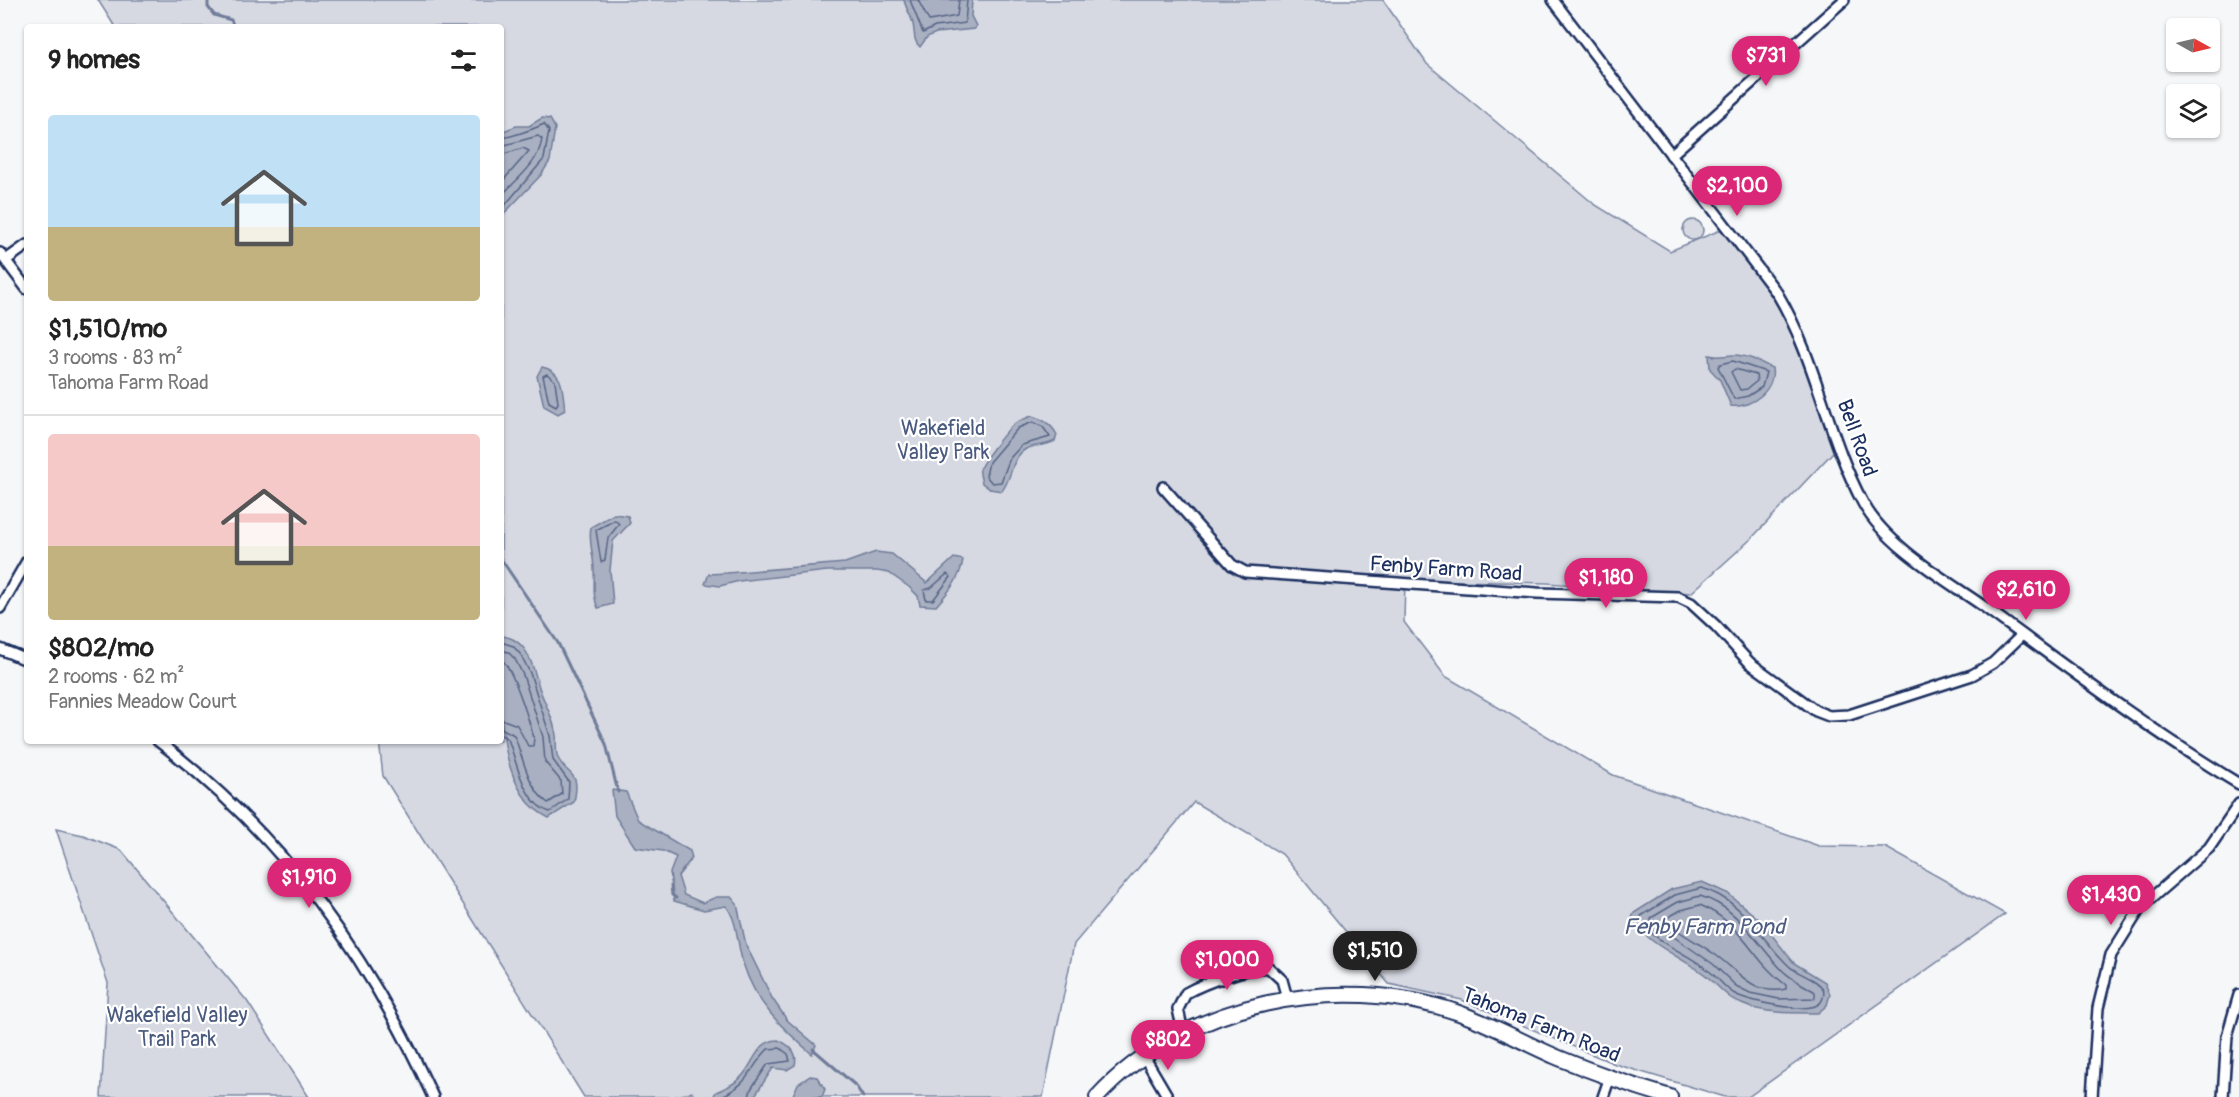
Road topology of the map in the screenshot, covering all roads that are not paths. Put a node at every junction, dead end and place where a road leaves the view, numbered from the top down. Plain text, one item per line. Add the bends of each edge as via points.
1 (1553, 0) edge
2 (1844, 0) edge
3 (1671, 155) junction
4 (24, 247) edge
5 (3, 257) edge
6 (24, 285) edge
7 (1163, 487) dead end
8 (24, 566) edge
9 (0, 608) edge
10 (2022, 635) junction
11 (0, 649) edge
12 (24, 659) edge
13 (161, 744) edge
14 (2239, 784) edge
15 (2239, 804) edge
16 (1213, 955) dead end
17 (1221, 979) junction
18 (2239, 995) edge
19 (1287, 998) junction
20 (1183, 1032) junction
21 (1145, 1058) junction
22 (1610, 1077) junction
23 (433, 1097) edge
24 (1097, 1097) edge
25 (1168, 1097) edge
26 (1603, 1097) edge
27 (1671, 1097) edge
28 (2092, 1097) edge
29 (2223, 1097) edge

1 - 3 street, Bell Road
2 - 3 street
3 - 10 street, Bell Road via 1756,263 1793,320 1862,502 1873,519 1908,551
4 - 5 street
5 - 6 street
7 - 10 street, Fenby Farm Road via 1232,565 1245,572 1537,593 1684,599 1750,663 1816,711 1829,716 1849,715 1972,675 1993,663
8 - 9 street
10 - 14 street, Bell Road via 2155,730
11 - 12 street
13 - 23 street via 249,820 323,905 380,995
15 - 28 street via 2209,848 2141,907 2111,955 2098,1008
16 - 17 street
17 - 19 street via 1255,968 1269,968 1282,980
17 - 20 street via 1191,990 1181,999 1178,1010
18 - 29 street via 2227,1036
19 - 20 street, Tahoma Farm Road
19 - 22 street, Tahoma Farm Road via 1355,996 1423,1003 1460,1013
20 - 21 street, Tahoma Farm Road
21 - 24 street, Tahoma Farm Road
21 - 25 street
22 - 26 street
22 - 27 street, Tahoma Farm Road

